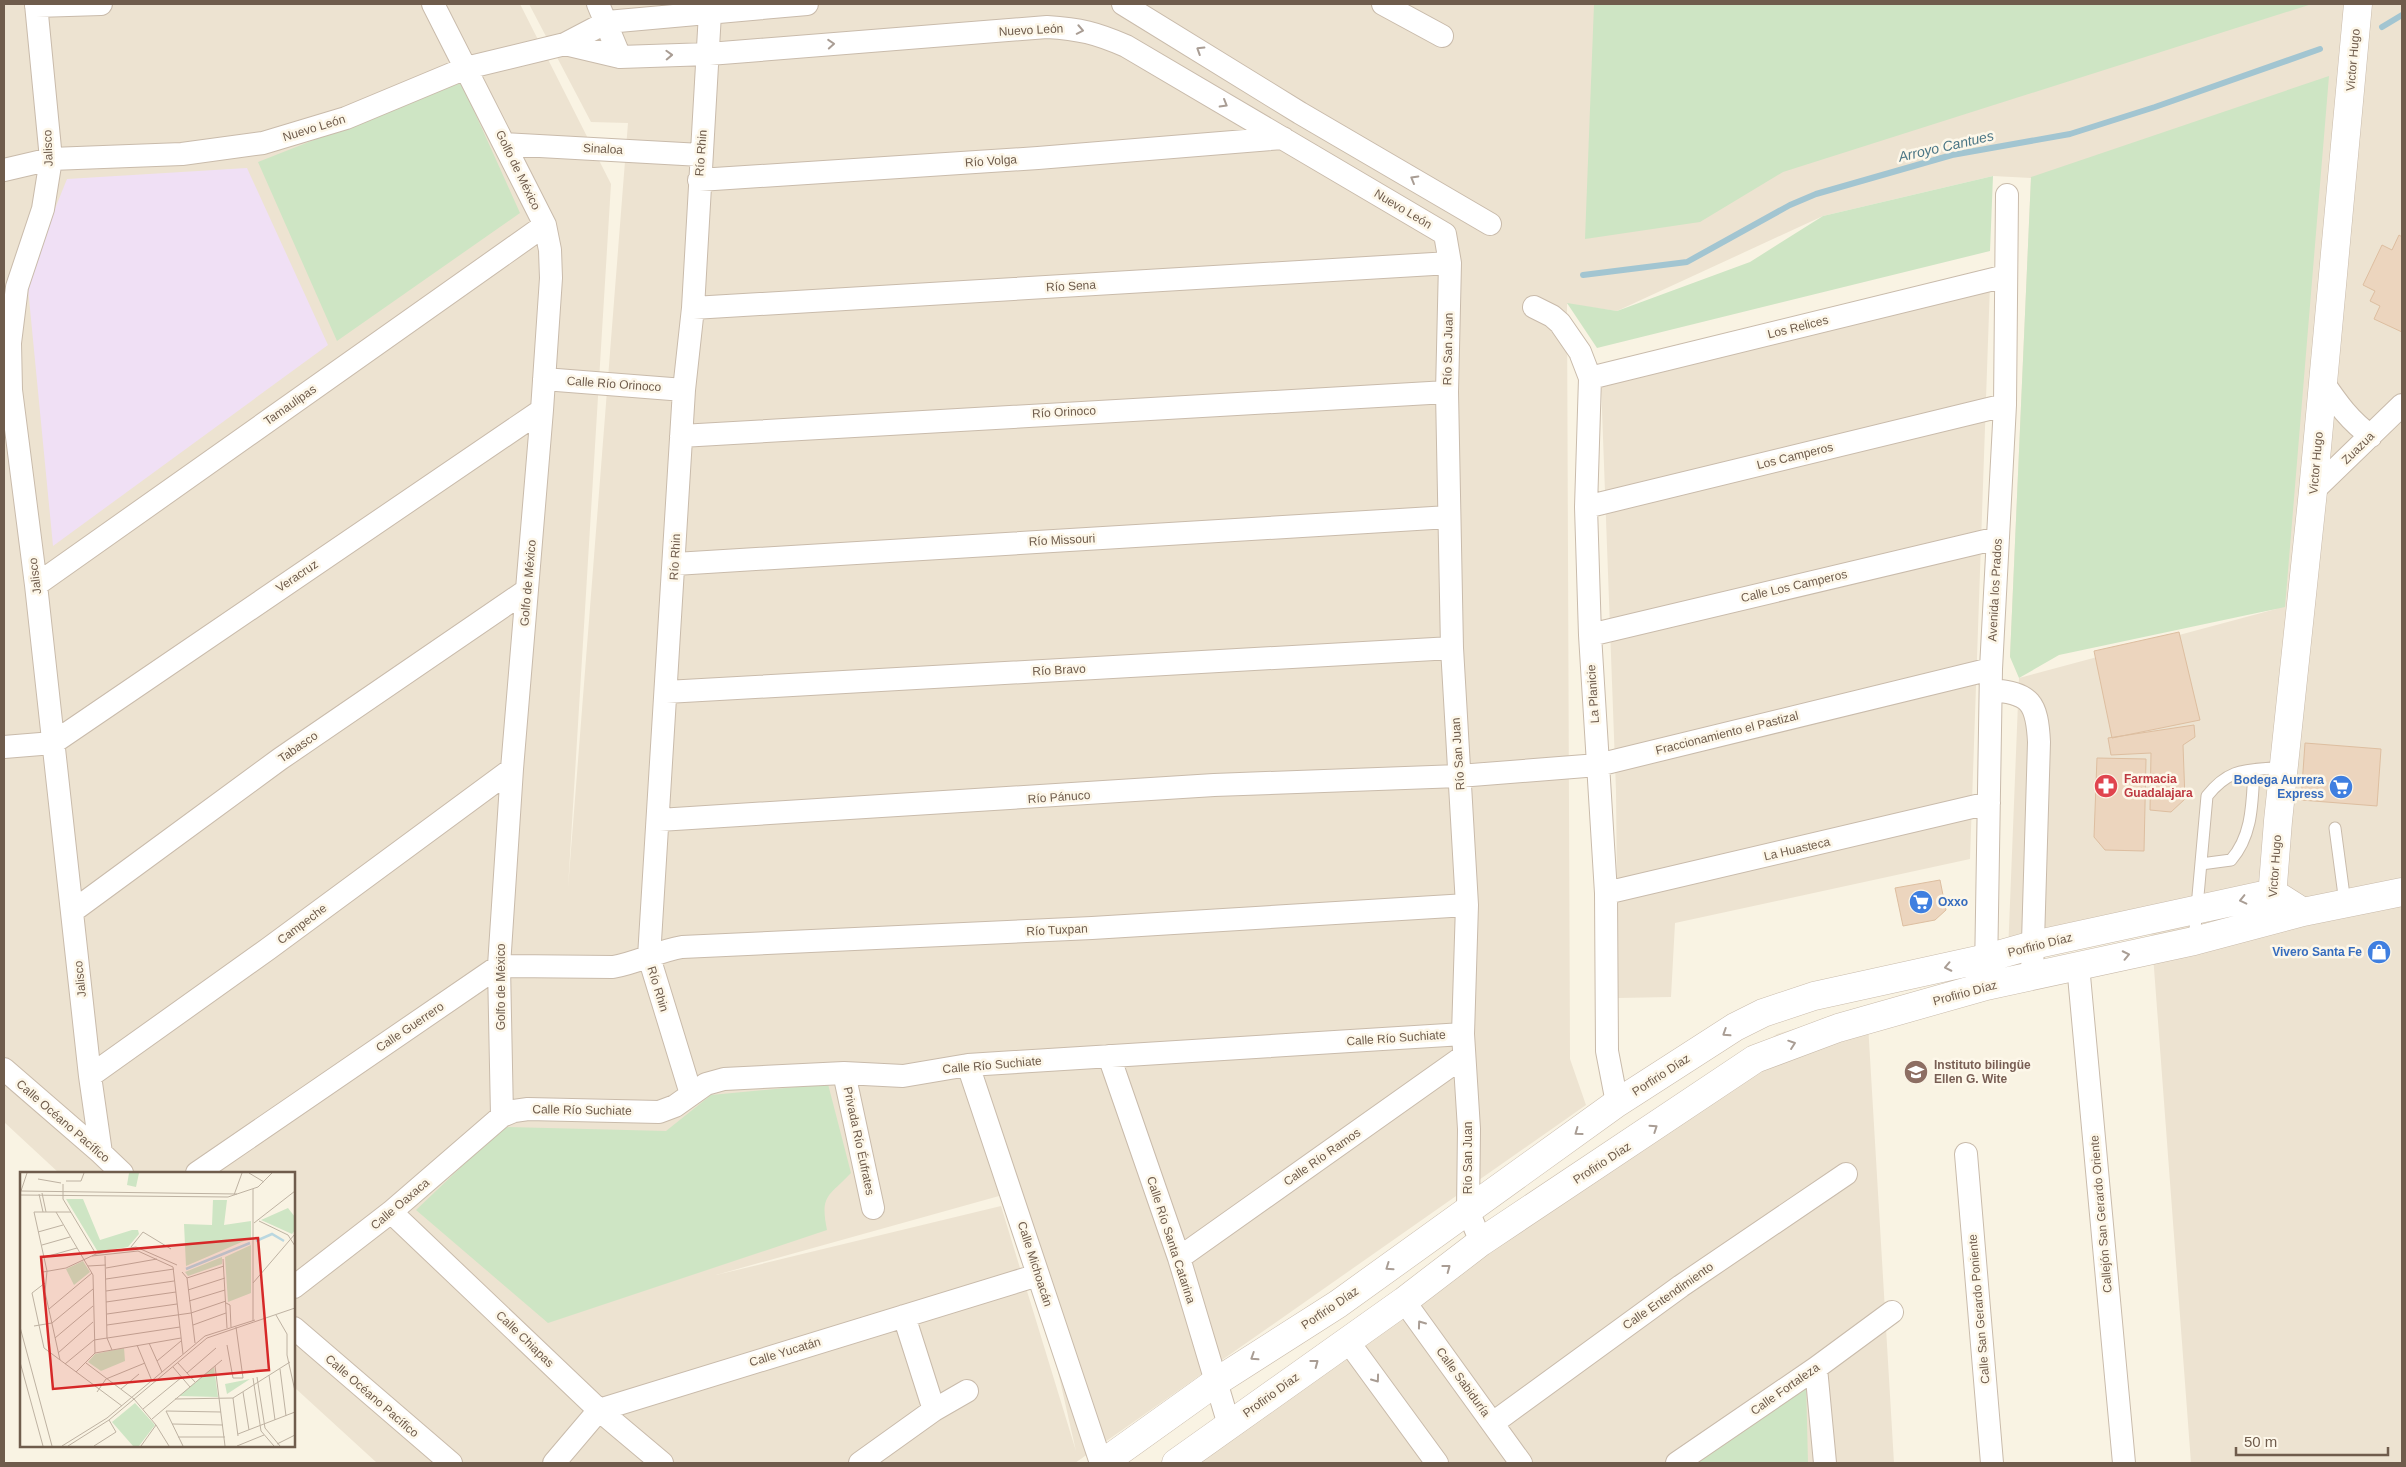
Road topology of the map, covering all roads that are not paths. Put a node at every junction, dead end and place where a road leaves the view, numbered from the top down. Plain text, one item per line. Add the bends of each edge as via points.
1 (101, 4) edge
2 (433, 4) edge
3 (807, 4) edge
4 (1383, 4) edge
5 (2358, 4) edge
6 (36, 5) edge
7 (1137, 7) edge
8 (602, 13) edge
9 (710, 13) junction
10 (1442, 36) dead end
11 (565, 44) junction
12 (709, 54) junction
13 (620, 57) junction
14 (466, 68) junction
15 (1283, 138) junction
16 (504, 144) junction
17 (702, 155) junction
18 (51, 160) junction
19 (4, 170) edge
20 (699, 180) junction
21 (2007, 195) dead end
22 (1456, 203) junction
23 (1490, 224) dead end
24 (545, 225) junction
25 (1445, 234) junction
26 (1450, 263) junction
27 (2006, 276) junction
28 (10, 290) edge
29 (1534, 306) dead end
30 (693, 308) junction
31 (1590, 378) junction
32 (544, 379) junction
33 (2323, 382) junction
34 (684, 390) junction
35 (1447, 392) junction
36 (2005, 405) junction
37 (2402, 405) edge
38 (542, 410) junction
39 (681, 436) junction
40 (2371, 436) junction
41 (2313, 491) junction
42 (1586, 507) junction
43 (1449, 517) junction
44 (1998, 538) junction
45 (675, 564) junction
46 (36, 585) junction
47 (527, 590) junction
48 (1590, 635) junction
49 (1452, 648) junction
50 (1991, 679) junction
51 (666, 692) junction
52 (53, 743) junction
53 (4, 747) edge
54 (1598, 765) junction
55 (2284, 767) junction
56 (512, 768) junction
57 (2254, 770) junction
58 (1459, 776) junction
59 (1989, 803) junction
60 (2264, 819) junction
61 (659, 820) junction
62 (2335, 828) dead end
63 (2201, 864) junction
64 (2402, 892) edge
65 (1606, 893) junction
66 (2273, 893) junction
67 (2345, 904) junction
68 (1467, 905) junction
69 (73, 910) junction
70 (2197, 911) junction
71 (2303, 912) junction
72 (2270, 922) junction
73 (2194, 941) junction
74 (2033, 945) junction
75 (648, 957) junction
76 (1987, 958) junction
77 (2078, 965) junction
78 (499, 966) junction
79 (2032, 976) junction
80 (1986, 986) junction
81 (1463, 1034) junction
82 (1109, 1056) junction
83 (1464, 1056) junction
84 (968, 1065) junction
85 (4, 1069) edge
86 (844, 1073) junction
87 (90, 1076) junction
88 (690, 1094) junction
89 (1617, 1103) junction
90 (502, 1116) junction
91 (101, 1153) junction
92 (1966, 1154) dead end
93 (121, 1172) edge
94 (198, 1172) edge
95 (1846, 1174) dead end
96 (874, 1208) dead end
97 (1468, 1211) junction
98 (391, 1212) junction
99 (1480, 1242) junction
100 (1179, 1258) junction
101 (1038, 1275) junction
102 (295, 1286) edge
103 (1404, 1301) junction
104 (1892, 1312) dead end
105 (904, 1316) junction
106 (295, 1329) edge
107 (1347, 1340) junction
108 (1816, 1368) junction
109 (1216, 1382) junction
110 (968, 1391) dead end
111 (599, 1410) junction
112 (934, 1410) junction
113 (1493, 1423) junction
114 (1229, 1425) junction
115 (1433, 1462) edge
116 (451, 1463) edge
117 (554, 1463) edge
118 (662, 1463) edge
119 (860, 1463) edge
120 (1102, 1463) edge
121 (1176, 1463) edge
122 (1521, 1463) edge
123 (1677, 1463) edge
124 (1825, 1463) edge
125 (1992, 1463) edge
126 (2124, 1463) edge

1 - 6 street
2 - 14 street, Golfo de México
3 - 9 street, Nuevo León
4 - 10 street
5 - 33 street, Victor Hugo
6 - 18 street, Jalisco
22 -> 7 street via 1300,113
8 - 9 street, Nuevo León
8 - 11 street, Nuevo León
8 - 13 street
9 - 12 street, Río Rhin
11 - 13 street, Nuevo León
11 - 14 street, Nuevo León
13 -> 12 street, Nuevo León
12 -> 15 street, Nuevo León via 1077,28 1126,46
12 - 17 street, Río Rhin
14 - 16 street, Golfo de México
14 - 18 street, Nuevo León via 346,118 263,143 182,154
15 - 20 street, Río Volga
15 - 25 street, Nuevo León
16 - 17 street, Sinaloa
16 - 24 street, Golfo de México
17 - 20 street, Río Rhin
18 - 19 street, Nuevo León
18 - 28 street, Jalisco via 43,209
20 - 30 street, Río Rhin
21 - 27 street, Avenida los Prados
22 - 23 street
22 - 25 street
24 - 32 street, Golfo de México via 551,278
24 - 46 street, Tamaulipas
25 - 26 street, Nuevo León
26 - 30 street, Río Sena
26 - 35 street, Río San Juan
27 - 31 street, Los Relices
27 - 36 street, Avenida los Prados
28 - 46 street, Jalisco via 11,390
29 - 31 street, La Planicie via 1560,323 1580,352
30 - 34 street, Río Rhin
31 - 42 street, La Planicie
32 - 34 street, Calle Río Orinoco
32 - 38 street, Golfo de México
33 - 40 street via 2356,425
33 - 41 street, Victor Hugo
34 - 39 street, Río Rhin
35 - 39 street, Río Orinoco
35 - 43 street, Río San Juan
36 - 42 street, Los Camperos
36 - 44 street, Avenida los Prados
37 - 40 street, Zuazua
38 - 47 street, Golfo de México
38 - 52 street, Veracruz
39 - 45 street, Río Rhin
40 - 41 street, Zuazua
41 - 55 street, Victor Hugo
42 - 48 street, La Planicie
43 - 45 street, Río Missouri
43 - 49 street, Río San Juan
44 - 48 street, Calle Los Camperos
44 - 50 street, Avenida los Prados
45 - 51 street, Río Rhin
46 - 52 street, Jalisco
47 - 56 street, Golfo de México
47 - 69 street, Tabasco via 280,759
48 - 54 street, La Planicie
49 - 51 street, Río Bravo
49 - 58 street, Río San Juan
50 - 54 street, Fraccionamiento el Pastizal
50 - 59 street, Avenida los Prados
50 - 74 street, Fraccionamiento el Pastizal via 2030,700 2038,717
51 - 61 street, Río Rhin
52 - 53 street
52 - 69 street, Jalisco
54 - 58 street, Fraccionamiento el Pastizal
54 - 65 street, La Planicie
55 - 57 lane
55 - 60 street, Victor Hugo
56 - 78 street, Golfo de México
56 - 87 street, Campeche
57 - 60 lane
57 - 63 lane via 2231,773 2207,796
58 - 61 street, Río Pánuco via 1214,786
58 - 68 street, Río San Juan
59 - 65 street, La Huasteca
59 - 76 street, Avenida los Prados
60 - 63 lane via 2231,860
60 - 66 street, Victor Hugo
61 - 75 street, Río Rhin
62 - 67 lane
63 - 70 lane
64 - 67 street
65 - 89 street, La Planicie via 1607,1051
66 -> 70 street, Porfirio Díaz
66 - 71 street
66 - 72 street, Victor Hugo
67 - 71 street
68 - 75 street, Río Tuxpan via 1092,928 682,947
68 - 81 street, Río San Juan
69 - 87 street, Jalisco
70 - 73 lane
70 - 74 street, Porfirio Díaz
71 - 72 street
72 - 73 street
77 -> 73 street
74 - 76 street, Porfirio Díaz
74 - 79 street, Fraccionamiento el Pastizal
75 - 78 street via 613,967
75 - 88 street, Río Rhin
76 - 80 street, Avenida los Prados
76 -> 89 street, Porfirio Díaz via 1814,996 1763,1013 1735,1027
77 - 79 street, Profirio Díaz
77 - 126 street, Callejón San Gerardo Oriente
78 - 90 street, Golfo de México
78 - 94 street, Calle Guerrero
79 - 80 street, Profirio Díaz
99 -> 80 street, Profirio Díaz via 1755,1059 1838,1028
81 - 82 street, Calle Río Suchiate
81 - 83 street, Río San Juan
82 - 84 street, Calle Río Suchiate
82 - 100 street, Calle Río Santa Catarina
83 - 97 street, Río San Juan via 1469,1129
83 - 100 street, Calle Río Ramos
84 - 86 street, Calle Río Suchiate via 903,1076
84 - 101 street, Calle Michoacán
85 - 91 street, Calle Océano Pacífico
86 - 88 street, Calle Río Suchiate via 724,1079 706,1084
86 - 96 street, Privada Río Éufrates
87 - 91 street, Jalisco
88 - 90 street, Calle Río Suchiate via 675,1106 659,1112 528,1109 514,1110
89 -> 97 street, Porfirio Díaz
90 - 98 street, Calle Oaxaca
91 - 93 street, Calle Océano Pacífico
92 - 125 street, Calle San Gerardo Poniente
95 - 113 street, Calle Entendimiento via 1681,1286
97 - 99 street, Río San Juan
97 -> 109 street, Porfirio Díaz via 1338,1304
98 - 102 street, Calle Oaxaca
98 - 111 street, Calle Chiapas
103 -> 99 street, Profirio Díaz
100 - 109 street, Calle Río Santa Catarina
101 - 105 street, Calle Yucatán
101 - 120 street, Calle Michoacán
103 - 107 street, Profirio Díaz
113 -> 103 street, Calle Sabiduría
104 - 108 street, Calle Fortaleza
105 - 111 street, Calle Yucatán
105 - 112 street
106 - 116 street, Calle Océano Pacífico
114 -> 107 street, Profirio Díaz
107 -> 115 street
108 - 123 street, Calle Fortaleza
108 - 124 street
109 - 114 street, Calle Río Santa Catarina
109 - 120 street, Porfirio Díaz
110 - 112 street
111 - 117 street
111 - 118 street, Calle Chiapas
112 - 119 street
113 - 122 street, Calle Sabiduría
114 - 121 street, Profirio Díaz

